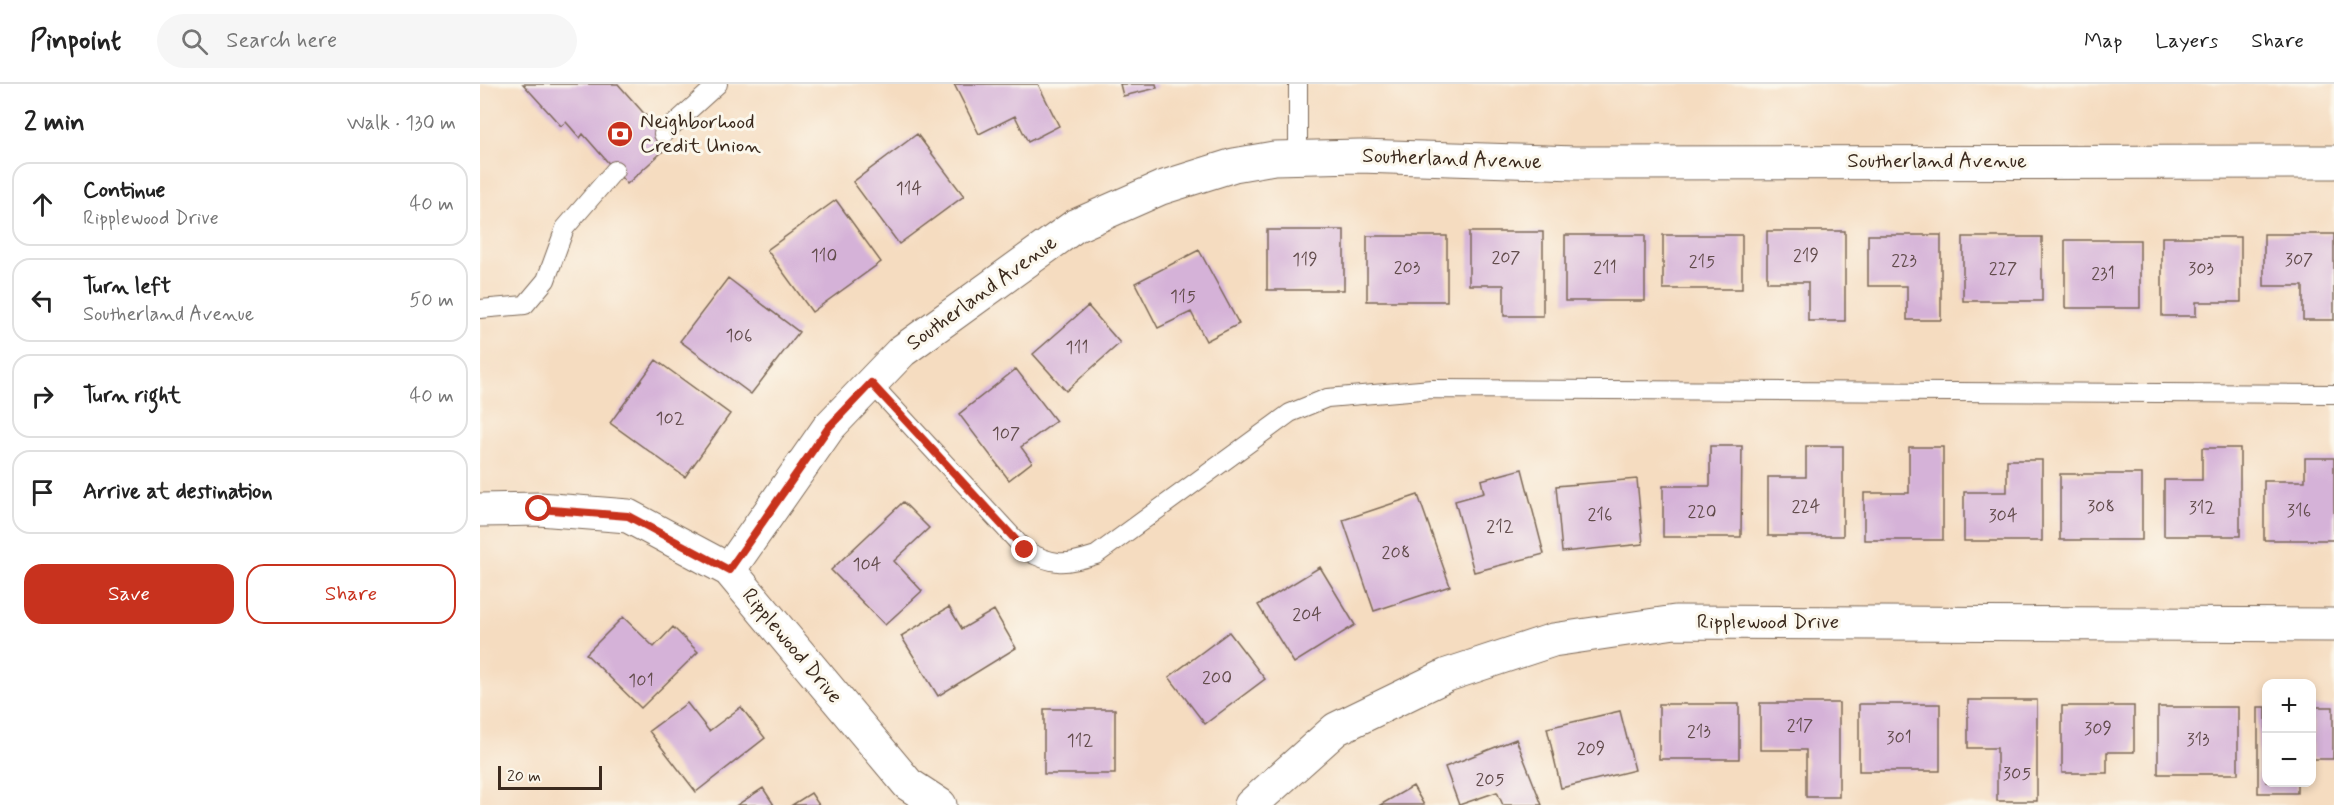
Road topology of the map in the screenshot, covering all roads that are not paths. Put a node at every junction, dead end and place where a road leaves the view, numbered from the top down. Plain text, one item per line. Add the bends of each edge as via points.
1 (718, 84) edge
2 (1298, 84) edge
3 (663, 134) dead end
4 (1298, 157) junction
5 (2334, 162) edge
6 (615, 170) dead end
7 (480, 309) edge
8 (871, 383) junction
9 (2334, 394) edge
10 (480, 510) edge
11 (729, 570) junction
12 (2334, 625) edge
13 (940, 805) edge
14 (1251, 805) edge

1 - 3 lane
2 - 4 lane
4 - 5 street, Southerland Avenue via 1575,163
4 - 8 street, Southerland Avenue via 1234,165 1161,188 1075,225 902,351
6 - 7 lane via 565,228 546,280 525,305
8 - 9 lane via 1025,550 1045,562 1069,563 1096,555 1290,413 1327,398 1432,389
8 - 11 street, Southerland Avenue via 829,427
10 - 11 street, Ripplewood Drive via 539,509 628,516
11 - 13 street, Ripplewood Drive via 908,784
12 - 14 street, Ripplewood Drive via 1675,622 1554,640 1447,675 1336,729

